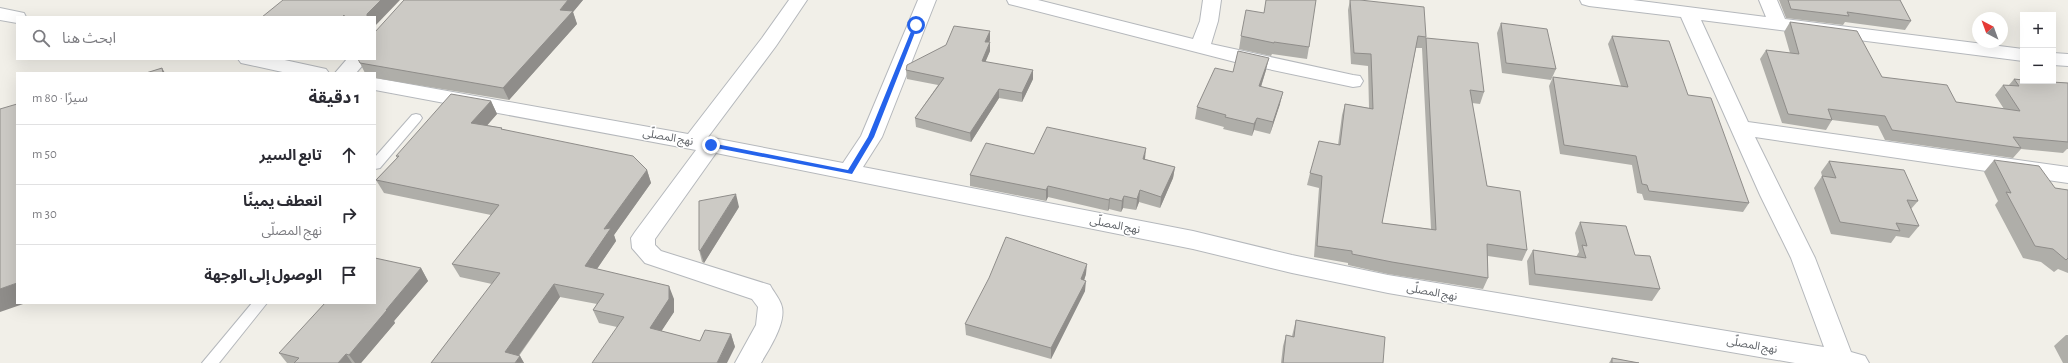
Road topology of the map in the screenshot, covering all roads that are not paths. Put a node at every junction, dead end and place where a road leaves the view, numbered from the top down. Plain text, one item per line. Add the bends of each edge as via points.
1 (798, 0) edge
2 (927, 0) edge
3 (1016, 0) edge
4 (1212, 0) edge
5 (1768, 0) edge
6 (1597, 1) edge
7 (1688, 13) junction
8 (0, 14) edge
9 (16, 17) edge
10 (1778, 24) junction
11 (1200, 47) junction
12 (2020, 55) edge
13 (2056, 58) edge
14 (253, 60) edge
15 (357, 60) edge
16 (2068, 60) edge
17 (314, 72) edge
18 (346, 72) edge
19 (1353, 81) dead end
20 (376, 84) edge
21 (416, 118) dead end
22 (1740, 128) junction
23 (702, 143) junction
24 (376, 164) edge
25 (849, 172) junction
26 (2068, 176) edge
27 (259, 304) edge
28 (1848, 362) edge
29 (210, 363) edge
30 (748, 363) edge

1 - 23 street
2 - 25 street via 871,137
3 - 11 street
4 - 11 street via 1209,21
5 - 10 street
6 - 7 street
7 - 10 street
7 - 22 street
8 - 9 street
10 - 12 street
11 - 19 street
13 - 16 street
14 - 17 street
15 - 18 street
20 - 23 street, نهج المصلّى
21 - 24 lane
22 - 26 street
22 - 28 street via 1804,258
23 - 25 street, نهج المصلّى
23 - 30 street via 644,238 644,248 653,257 761,292 770,306 768,326
25 - 28 street, نهج المصلّى via 1193,240 1388,284
27 - 29 lane

